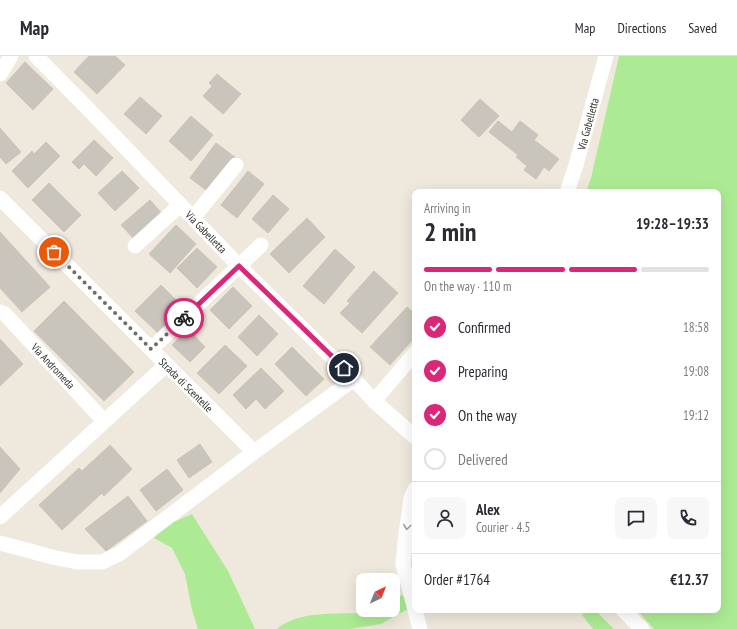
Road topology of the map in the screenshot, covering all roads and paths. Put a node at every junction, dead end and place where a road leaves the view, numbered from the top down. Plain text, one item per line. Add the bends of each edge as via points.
1 (11, 56) edge
2 (36, 56) edge
3 (606, 56) edge
4 (0, 74) edge
5 (236, 165) dead end
6 (568, 189) edge
7 (0, 198) edge
8 (180, 205) junction
9 (193, 218) junction
10 (261, 245) dead end
11 (135, 246) dead end
12 (239, 266) junction
13 (0, 312) edge
14 (151, 349) junction
15 (412, 357) edge
16 (166, 365) junction
17 (354, 379) junction
18 (374, 401) junction
19 (104, 421) junction
20 (412, 434) edge
21 (254, 452) junction
22 (412, 496) edge
23 (0, 517) edge
24 (0, 543) edge
25 (412, 598) edge
26 (416, 613) edge
27 (626, 613) edge
28 (420, 629) edge
29 (642, 629) edge

1 - 4 street
2 - 8 street, Via Gabelletta
3 - 6 street, Via Gabelletta
5 - 9 street
7 - 14 street, Strada di Scentelle
8 - 9 street, Via Gabelletta
8 - 11 street
9 - 12 street, Via Gabelletta
10 - 12 street
12 - 14 street
12 - 17 street, Via Gabelletta
13 - 19 street, Via Andromeda via 5,314
14 - 16 street, Strada di Scentelle
15 - 18 street
16 - 19 street
16 - 21 street, Strada di Scentelle
17 - 18 street, Via Gabelletta
17 - 21 street
18 - 20 street, Via Gabelletta
19 - 23 street
21 - 24 street via 120,554 102,562 77,562
22 -> 25 street via 403,564
26 - 28 street
27 - 29 street

